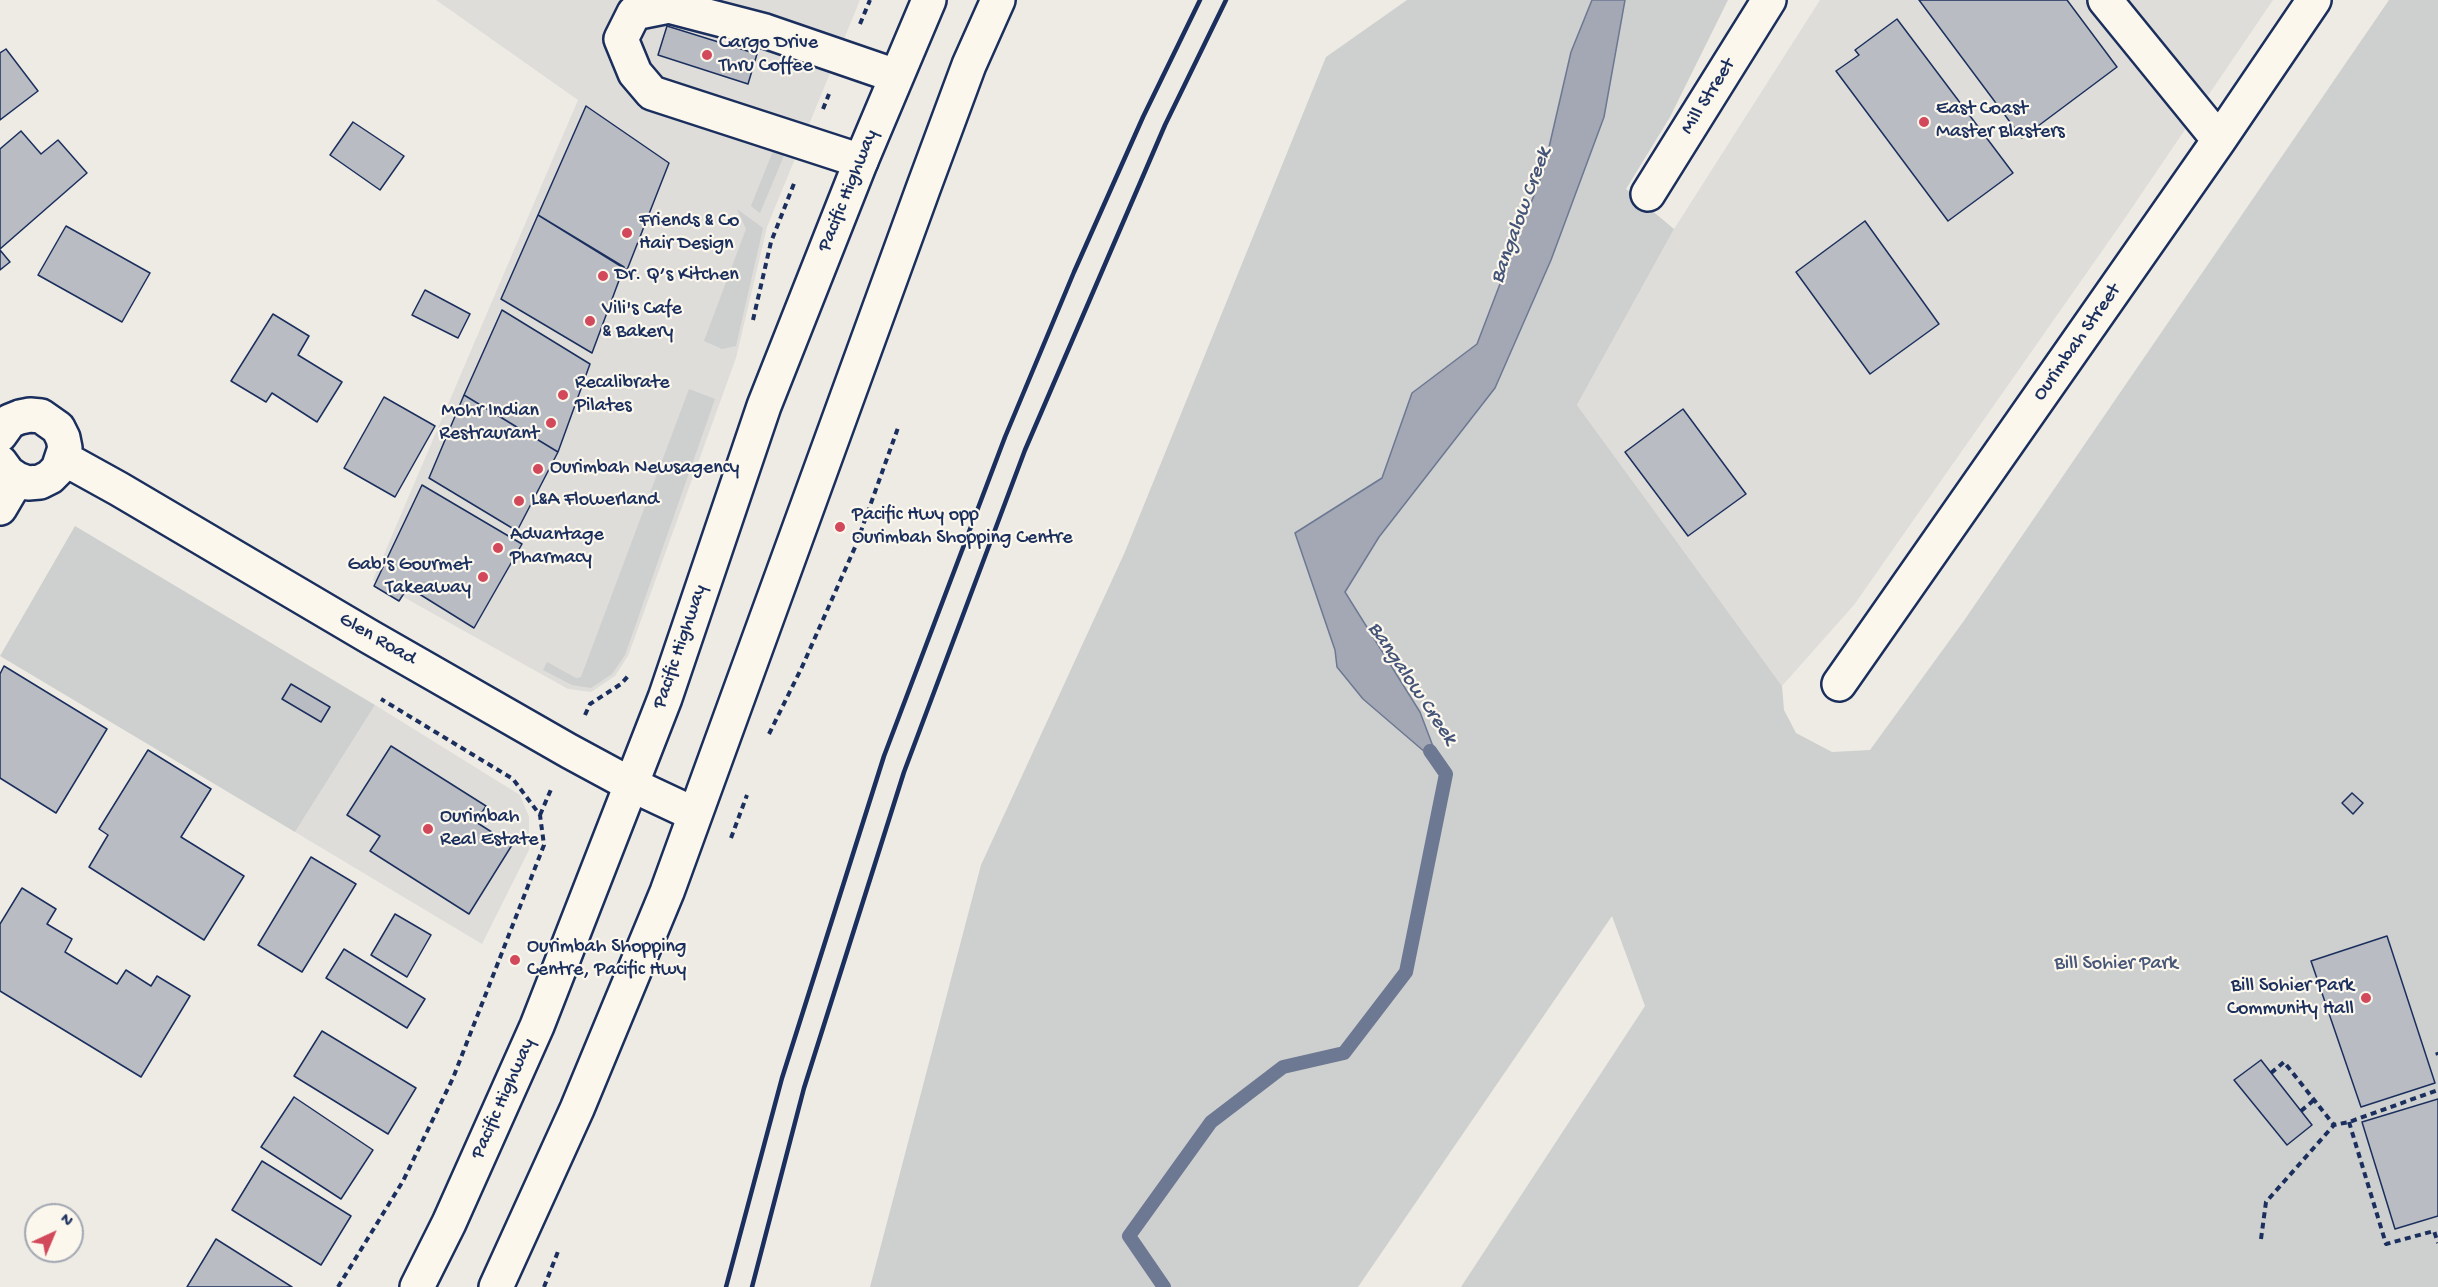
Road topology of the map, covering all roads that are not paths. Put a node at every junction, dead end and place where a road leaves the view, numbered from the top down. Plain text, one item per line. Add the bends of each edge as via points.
1 (929, 0) edge
2 (998, 0) edge
3 (1769, 0) edge
4 (2105, 0) edge
5 (2314, 0) edge
6 (896, 76) junction
7 (2219, 140) junction
8 (861, 161) junction
9 (1648, 194) dead end
10 (3, 422) edge
11 (63, 458) junction
12 (8, 471) edge
13 (0, 508) edge
14 (1839, 684) dead end
15 (630, 784) junction
16 (694, 814) junction
17 (417, 1287) edge
18 (496, 1287) edge

1 - 6 main road, Pacific Highway
2 - 16 main road via 934,158
3 - 9 main road, Mill Street
4 - 7 main road
5 - 7 main road, Ourimbah Street
6 - 8 main road, Pacific Highway
6 - 8 main road via 765,31 669,6 634,13 621,39 635,72 652,93
7 - 14 main road, Ourimbah Street
8 - 15 main road, Pacific Highway via 764,406 665,698
10 - 11 main road via 30,415 50,421 63,438
11 - 12 main road via 58,469 40,482 28,483
11 - 15 main road, Glen Road
12 - 13 main road
15 - 16 main road, Glen Road
15 - 17 main road, Pacific Highway via 537,1026
16 - 18 main road via 667,892 577,1109

